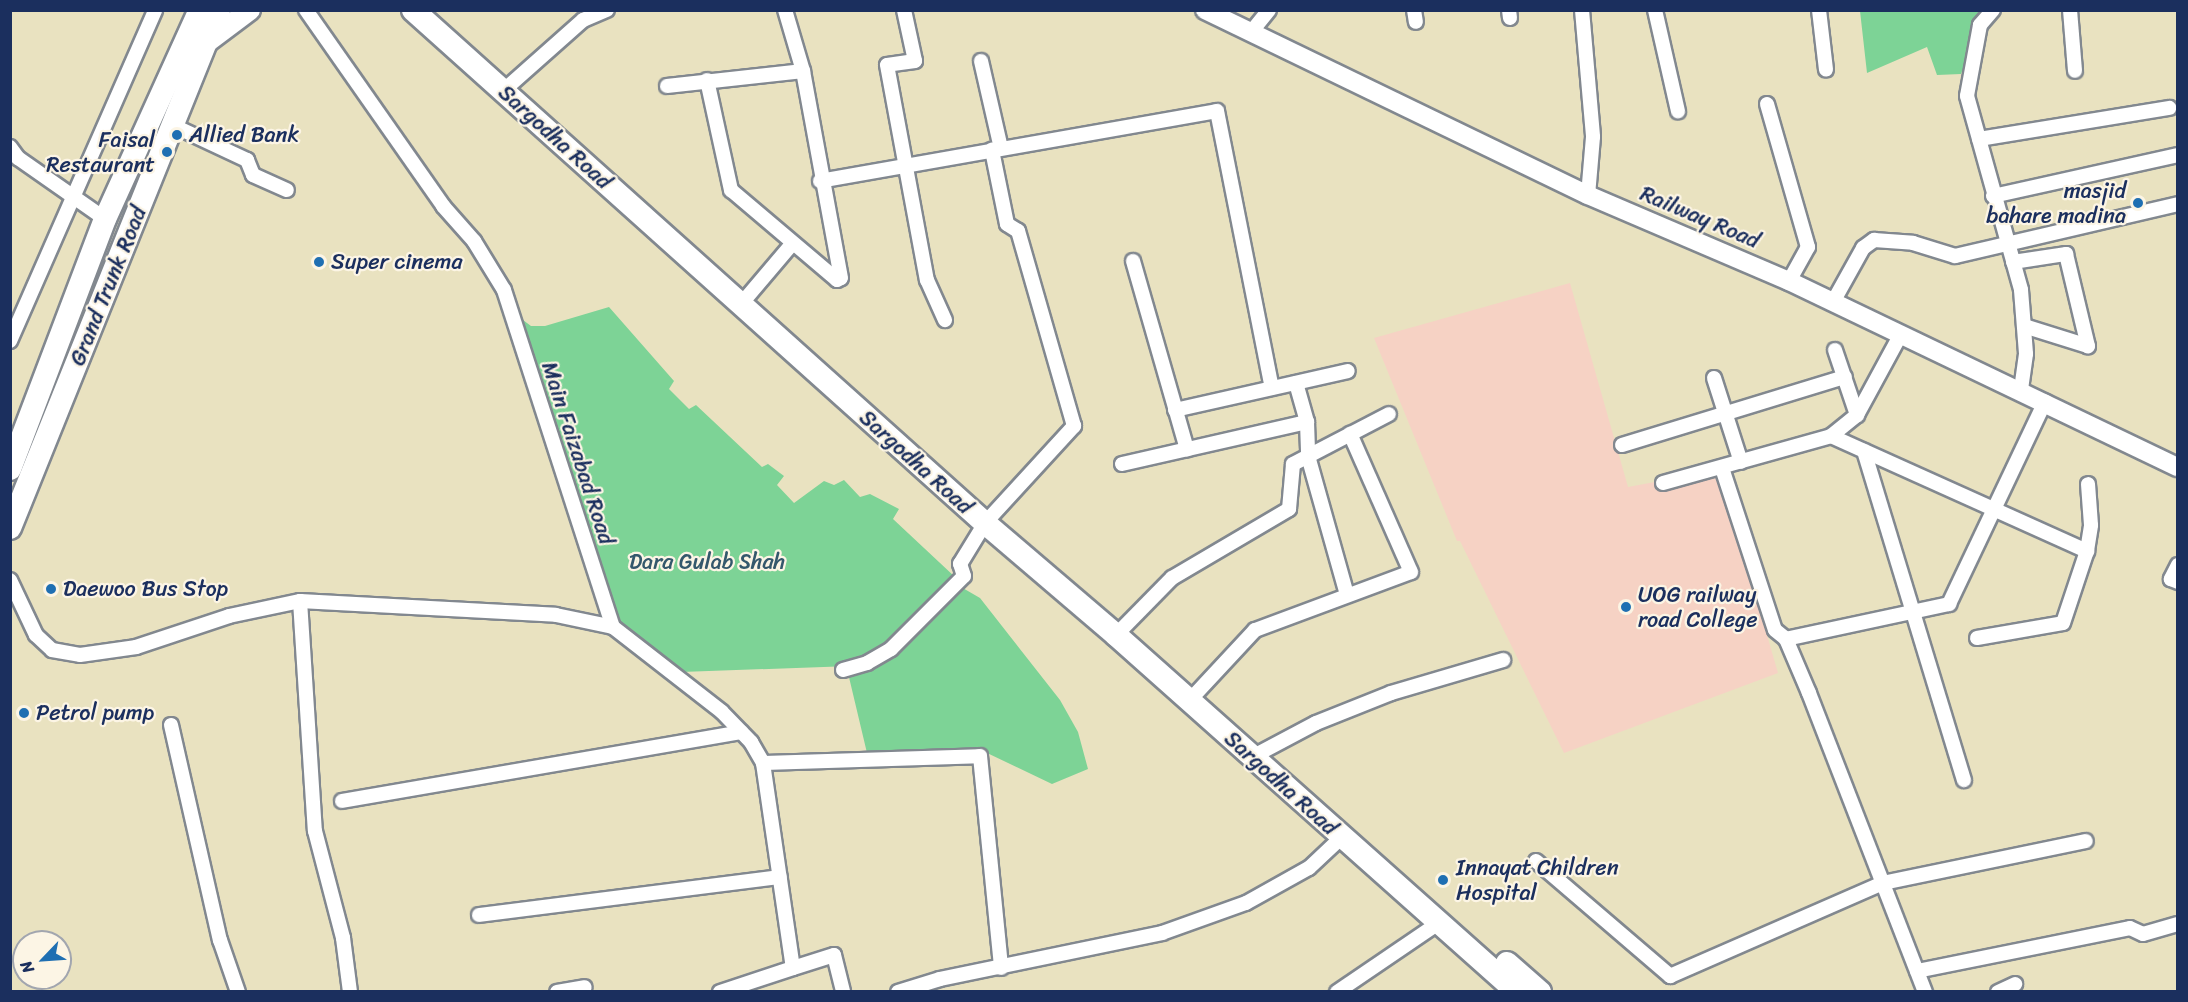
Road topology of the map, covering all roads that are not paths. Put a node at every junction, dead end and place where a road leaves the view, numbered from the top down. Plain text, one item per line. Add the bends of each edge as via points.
1 (155, 10) edge
2 (250, 10) edge
3 (306, 10) edge
4 (413, 10) edge
5 (607, 10) edge
6 (784, 10) edge
7 (1205, 10) edge
8 (1269, 10) edge
9 (1582, 10) edge
10 (1655, 10) edge
11 (1819, 10) edge
12 (1993, 10) edge
13 (2070, 10) edge
14 (906, 11) edge
15 (201, 12) edge
16 (1252, 31) junction
17 (206, 43) junction
18 (981, 61) dead end
19 (1826, 70) dead end
20 (803, 71) junction
21 (2075, 71) dead end
22 (708, 80) junction
23 (667, 86) dead end
24 (503, 91) junction
25 (1767, 104) dead end
26 (2169, 108) dead end
27 (1678, 111) dead end
28 (172, 125) junction
29 (1979, 139) junction
30 (10, 147) edge
31 (996, 149) junction
32 (2178, 155) edge
33 (906, 166) junction
34 (820, 181) junction
35 (287, 190) dead end
36 (1588, 195) junction
37 (1993, 196) junction
38 (74, 198) junction
39 (2178, 204) edge
40 (105, 219) junction
41 (2007, 241) junction
42 (792, 244) junction
43 (1133, 261) dead end
44 (2013, 262) junction
45 (1789, 281) junction
46 (1833, 302) junction
47 (742, 303) junction
48 (945, 320) dead end
49 (2024, 326) junction
50 (1901, 334) junction
51 (10, 341) edge
52 (1835, 350) dead end
53 (1348, 371) dead end
54 (1845, 377) junction
55 (1714, 378) dead end
56 (1296, 383) junction
57 (1272, 388) junction
58 (2020, 390) junction
59 (2045, 402) junction
60 (1175, 410) junction
61 (1389, 414) dead end
62 (1725, 414) junction
63 (1857, 415) junction
64 (1307, 422) junction
65 (1350, 434) junction
66 (1831, 436) junction
67 (1622, 445) dead end
68 (1187, 449) junction
69 (1864, 451) junction
70 (1308, 456) junction
71 (1741, 462) junction
72 (1122, 464) dead end
73 (2178, 467) edge
74 (1722, 468) junction
75 (10, 469) edge
76 (1663, 483) dead end
77 (2088, 484) dead end
78 (1992, 508) junction
79 (13, 518) edge
80 (985, 524) junction
81 (2087, 551) junction
82 (2178, 565) edge
83 (10, 580) edge
84 (2178, 582) edge
85 (1347, 595) junction
86 (300, 601) junction
87 (1913, 611) junction
88 (613, 627) junction
89 (1116, 635) junction
90 (1977, 638) dead end
91 (1786, 639) junction
92 (1503, 660) dead end
93 (843, 670) dead end
94 (1189, 701) junction
95 (171, 724) dead end
96 (741, 732) junction
97 (1252, 757) junction
98 (763, 763) junction
99 (1964, 780) dead end
100 (342, 801) dead end
101 (1342, 837) junction
102 (2086, 842) dead end
103 (1536, 861) dead end
104 (780, 877) junction
105 (1883, 883) junction
106 (479, 915) dead end
107 (1427, 919) junction
108 (2178, 924) edge
109 (793, 968) junction
110 (1001, 968) junction
111 (1917, 971) junction
112 (2015, 984) dead end
113 (585, 987) dead end
114 (719, 991) edge
115 (238, 992) edge
116 (350, 992) edge
117 (557, 992) edge
118 (843, 992) edge
119 (898, 992) edge
120 (1337, 992) edge
121 (1496, 992) edge
122 (1517, 992) edge
123 (1540, 992) edge
124 (1925, 992) edge
125 (1998, 992) edge

1 - 38 street
2 - 17 main road
3 - 88 street, Main Faizabad Road via 443,206 474,241 504,290
4 - 24 main road, Sargodha Road
5 - 24 street via 583,20
6 - 20 street
7 - 16 street, Railway Road
8 - 16 street
9 - 36 street via 1593,137
10 - 27 street
11 - 19 street
12 - 29 street via 1980,25 1967,96
13 - 21 street
14 - 33 street via 915,61 887,65
15 - 17 main road, Grand Trunk Road
15 - 40 main road, Grand Trunk Road
16 - 36 street, Railway Road
17 - 28 main road, Grand Trunk Road
18 - 31 street
20 - 22 street
20 - 34 street
22 - 23 street
22 - 42 street via 730,190
24 - 47 main road, Sargodha Road
25 - 45 street via 1808,246
26 - 29 street
28 - 35 street via 247,160 253,175
28 - 79 main road, Grand Trunk Road
29 - 37 street
30 - 38 street via 18,158
31 - 33 street
31 - 57 street via 1216,111
31 - 80 street via 1007,224 1018,231 1074,426
32 - 37 street
33 - 34 street
33 - 48 street via 927,280
34 - 42 street via 841,278 837,280
36 - 45 street, Railway Road
37 - 41 street
38 - 40 street
38 - 51 street
39 - 41 street
40 - 75 main road, Grand Trunk Road
41 - 44 street
41 - 46 street via 1955,256 1913,243 1874,240 1863,248
42 - 47 street
43 - 60 street
44 - 49 street via 2021,290
44 - 49 street via 2066,254 2088,346
45 - 46 street, Railway Road
46 - 50 street, Railway Road
47 - 80 main road, Sargodha Road
49 - 58 street via 2026,354
50 - 58 street, Railway Road
50 - 63 street
52 - 54 street
53 - 56 street
54 - 62 street
54 - 63 street
55 - 62 street
56 - 57 street
56 - 64 street
57 - 60 street
58 - 59 street, Railway Road
59 - 73 street, Railway Road
59 - 78 street
60 - 68 street
61 - 65 street
62 - 67 street
62 - 71 street
63 - 66 street
64 - 68 street
64 - 70 street
65 - 70 street
65 - 85 street via 1411,572
66 - 69 street
66 - 71 street
68 - 72 street
69 - 78 street
69 - 87 street
70 - 85 street
70 - 89 street via 1293,464 1290,507 1286,512 1172,578
71 - 74 street
74 - 76 street
74 - 91 street via 1775,630
77 - 81 street via 2091,525
78 - 81 street
78 - 87 street via 1948,604
80 - 89 main road, Sargodha Road
80 - 93 street via 960,564 964,576 891,650
81 - 90 street via 2063,623
82 - 84 street via 2171,579
83 - 86 street via 36,635 52,650 80,655 136,647 229,616
85 - 94 street via 1255,630
86 - 88 street via 556,615
86 - 116 street via 315,831 343,939
87 - 91 street
87 - 99 street
88 - 96 street via 722,712
89 - 94 main road, Sargodha Road
91 - 105 street
92 - 97 street via 1391,693 1316,723
94 - 97 main road, Sargodha Road
95 - 115 street via 199,832 220,940
96 - 98 street
96 - 100 street
97 - 101 main road, Sargodha Road
98 - 104 street
98 - 110 street via 980,756
101 - 107 main road, Sargodha Road
101 - 110 street via 1309,868 1246,903 1162,933
102 - 105 street
103 - 105 street via 1670,976
104 - 106 street
104 - 109 street
105 - 111 street
107 - 120 street
107 - 121 main road
107 - 122 main road
107 - 123 main road via 1445,915
108 - 111 street via 2143,934 2130,928
109 - 114 street
109 - 118 street via 834,955
110 - 119 street
111 - 124 street
112 - 125 street
113 - 117 street

